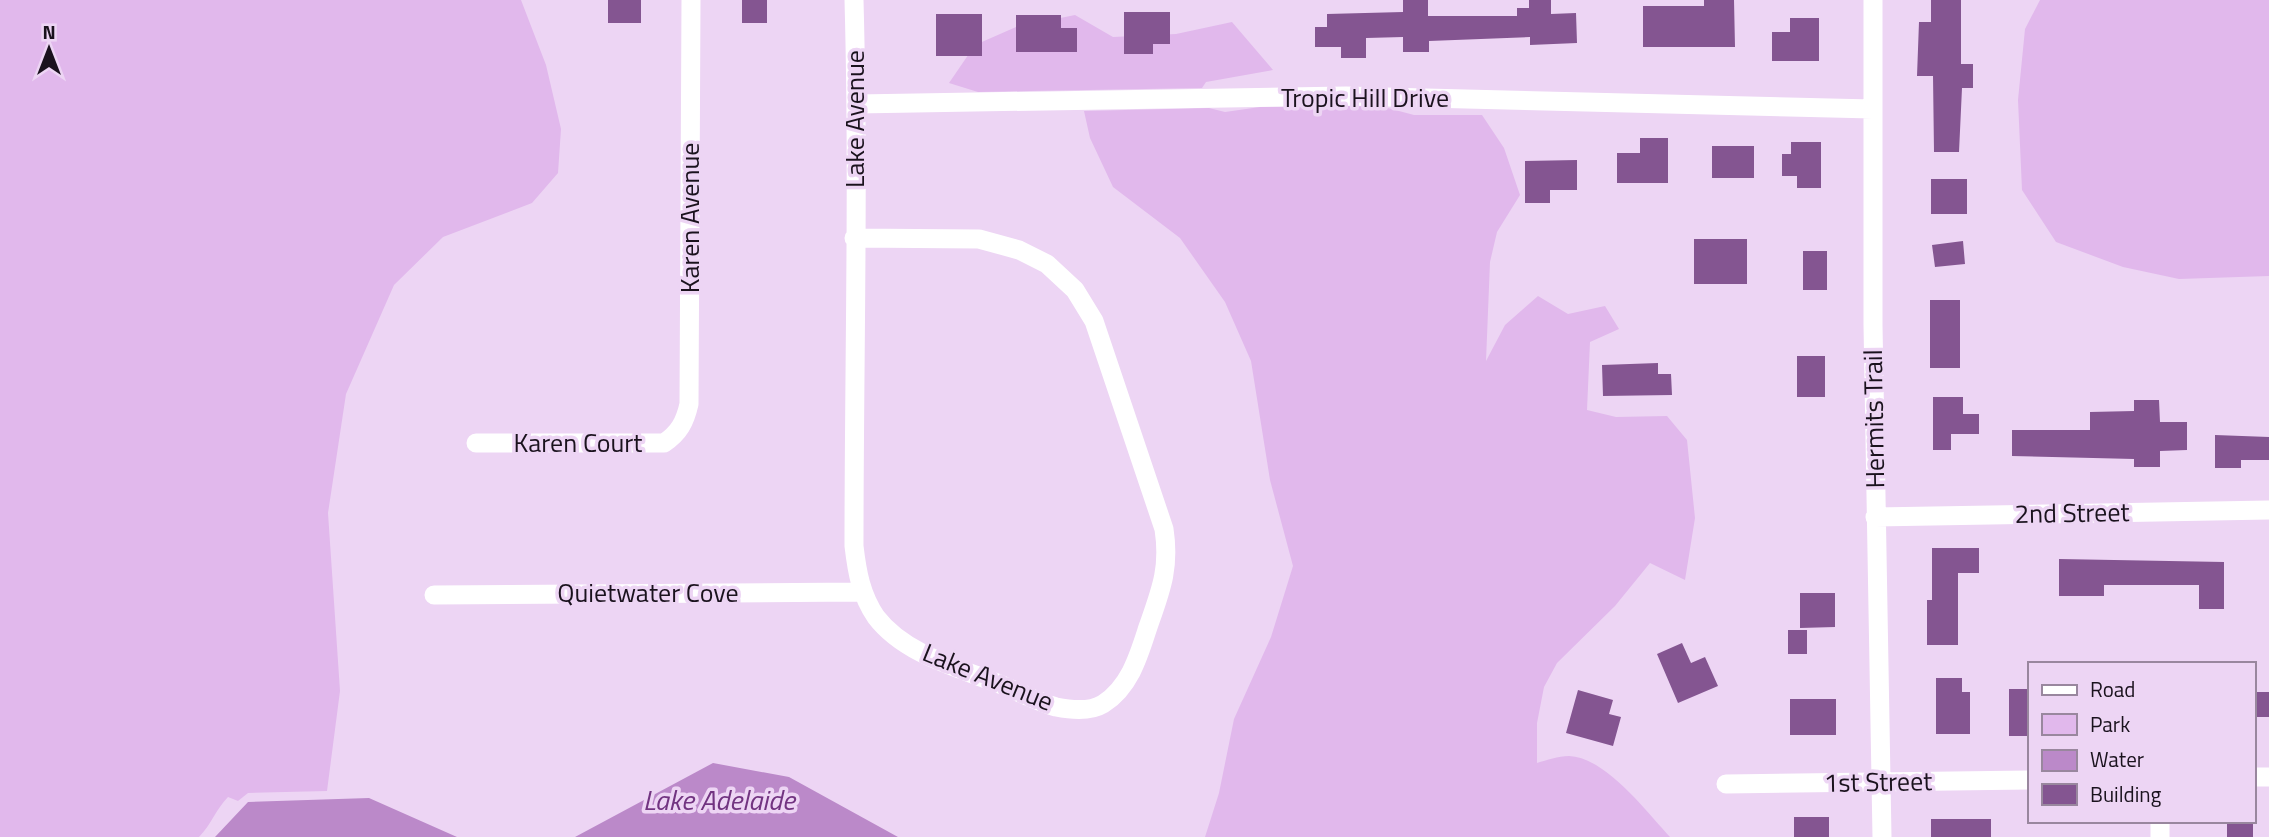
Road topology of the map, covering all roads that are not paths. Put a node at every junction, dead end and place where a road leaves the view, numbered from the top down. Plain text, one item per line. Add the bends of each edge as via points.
1 (691, 0) edge
2 (854, 0) edge
3 (1873, 0) edge
4 (857, 104) junction
5 (1873, 108) junction
6 (855, 238) junction
7 (677, 434) joint
8 (476, 443) dead end
9 (2269, 510) edge
10 (1875, 517) junction
11 (862, 592) junction
12 (434, 595) dead end
13 (2028, 780) edge
14 (1881, 782) junction
15 (1726, 784) dead end
16 (1882, 837) edge

1 - 7 street, Karen Avenue via 689,404
2 - 4 street, Lake Avenue
3 - 5 street, Hermits Trail
4 - 5 street, Tropic Hill Drive via 1346,96
4 - 6 street, Lake Avenue
5 - 10 street, Hermits Trail
6 - 11 street, Lake Avenue via 855,546
6 - 11 street, Lake Avenue via 979,239 1047,264 1075,290 1094,321 1164,529 1168,556 1134,669 1102,705 1081,710 1056,706 926,655 894,635 876,617
7 - 8 street, Karen Court via 664,443 644,445
9 - 10 street, 2nd Street
10 - 14 street, Hermits Trail
11 - 12 street, Quietwater Cove
13 - 14 street, 1st Street
14 - 15 street, 1st Street
14 - 16 street, Hermits Trail

